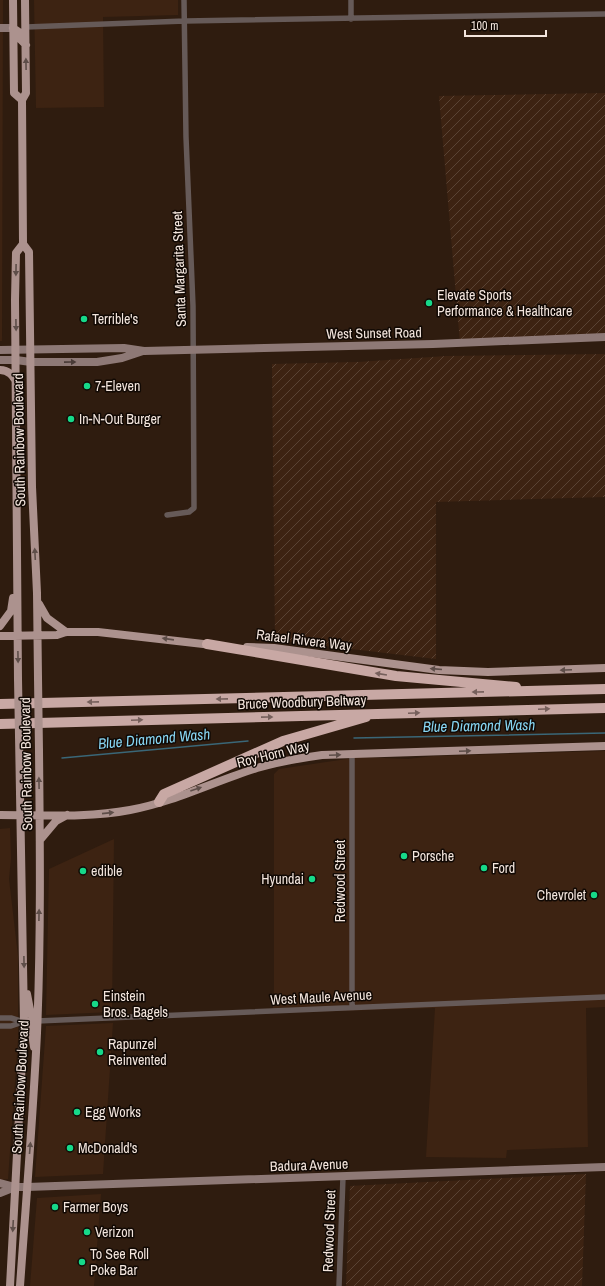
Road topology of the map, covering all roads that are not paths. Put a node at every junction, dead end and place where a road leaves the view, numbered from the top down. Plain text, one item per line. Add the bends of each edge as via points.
1 (25, 0) edge
2 (184, 0) edge
3 (351, 0) edge
4 (13, 4) edge
5 (605, 14) edge
6 (351, 19) junction
7 (185, 21) junction
8 (26, 27) junction
9 (0, 28) edge
10 (13, 28) junction
11 (26, 45) junction
12 (22, 100) junction
13 (23, 244) junction
14 (605, 337) edge
15 (31, 349) junction
16 (0, 350) edge
17 (16, 350) junction
18 (193, 350) junction
19 (144, 351) junction
20 (0, 360) edge
21 (16, 360) junction
22 (31, 362) junction
23 (0, 370) edge
24 (17, 384) junction
25 (167, 515) dead end
26 (18, 537) junction
27 (37, 593) junction
28 (0, 626) edge
29 (66, 632) junction
30 (0, 636) edge
31 (18, 636) junction
32 (38, 636) junction
33 (206, 644) junction
34 (605, 668) edge
35 (605, 689) edge
36 (531, 691) junction
37 (0, 704) edge
38 (605, 708) edge
39 (375, 714) junction
40 (0, 724) edge
41 (605, 746) edge
42 (352, 754) junction
43 (159, 802) junction
44 (69, 814) junction
45 (0, 815) edge
46 (20, 815) junction
47 (40, 815) junction
48 (40, 840) junction
49 (25, 984) junction
50 (605, 997) edge
51 (352, 1007) junction
52 (0, 1018) edge
53 (37, 1021) junction
54 (24, 1022) junction
55 (0, 1026) edge
56 (36, 1053) junction
57 (605, 1167) edge
58 (343, 1177) junction
59 (0, 1183) edge
60 (15, 1187) junction
61 (27, 1187) junction
62 (0, 1193) edge
63 (10, 1286) edge
64 (20, 1286) edge
65 (339, 1286) edge

1 - 8 main road, South Rainbow Boulevard
2 - 7 street, Santa Margarita Street
3 - 6 street
4 - 8 main road
4 - 10 main road, South Rainbow Boulevard
5 - 6 street
6 - 7 street
7 - 8 street
7 - 18 street, Santa Margarita Street
8 - 11 main road, South Rainbow Boulevard
9 - 10 main road
10 - 11 main road via 19,32 20,40
10 - 12 main road, South Rainbow Boulevard via 14,93
12 -> 11 main road, South Rainbow Boulevard via 26,93
12 - 13 main road, South Rainbow Boulevard
13 - 15 main road, South Rainbow Boulevard via 29,252
13 -> 17 main road, South Rainbow Boulevard via 16,252
14 - 18 main road, West Sunset Road
15 - 17 main road, West Sunset Road
15 - 19 main road, West Sunset Road via 124,348
15 - 22 main road, South Rainbow Boulevard
16 - 17 main road, West Sunset Road
17 - 21 main road, South Rainbow Boulevard
18 - 19 main road, West Sunset Road
18 - 25 street, Santa Margarita Street via 194,508 189,512
22 -> 19 main road, West Sunset Road via 98,362
20 - 21 main road, West Sunset Road
21 - 22 main road, West Sunset Road
21 - 24 main road, South Rainbow Boulevard
27 -> 22 main road, South Rainbow Boulevard via 32,487
23 - 24 main road via 12,375
24 - 26 main road, South Rainbow Boulevard
26 - 28 main road via 13,560 11,611
26 - 31 main road, South Rainbow Boulevard
27 - 29 main road via 45,616
27 - 32 main road, South Rainbow Boulevard
29 - 32 main road, Rafael Rivera Way
33 -> 29 main road, Rafael Rivera Way via 118,633
30 - 31 main road, Rafael Rivera Way
31 - 32 main road, Rafael Rivera Way
31 -> 46 main road, South Rainbow Boulevard, bridge
47 -> 32 main road, South Rainbow Boulevard, bridge
34 -> 33 main road, Rafael Rivera Way via 488,672 439,670 274,648
36 -> 33 highway via 511,685 396,676
35 - 36 highway, Bruce Woodbury Beltway
36 -> 37 highway, Bruce Woodbury Beltway
39 -> 38 highway, Bruce Woodbury Beltway
40 -> 39 highway, Bruce Woodbury Beltway
39 - 43 highway via 332,729 302,734 283,741 164,794
42 -> 41 main road, Roy Horn Way
43 -> 42 main road, Roy Horn Way via 258,768 296,759
42 - 51 street, Redwood Street
44 -> 43 main road, Roy Horn Way via 115,812
44 - 47 main road, Roy Horn Way
44 - 48 main road via 56,821
45 - 46 main road, Roy Horn Way
46 - 47 main road, Roy Horn Way
46 -> 49 main road, South Rainbow Boulevard
47 - 48 main road, South Rainbow Boulevard
53 -> 48 main road, South Rainbow Boulevard
49 - 53 main road via 31,1015
49 - 54 main road, South Rainbow Boulevard
50 - 51 street, West Maule Avenue
51 - 53 street, West Maule Avenue
52 - 54 street
53 - 56 main road, South Rainbow Boulevard
54 - 55 street
54 - 56 main road via 31,1026
54 - 60 main road, South Rainbow Boulevard
61 -> 56 main road, South Rainbow Boulevard
57 - 58 main road, Badura Avenue
58 - 61 main road, Badura Avenue
58 - 65 street, Redwood Street
59 - 60 main road, Badura Avenue
60 - 61 main road, Badura Avenue
60 - 62 main road, Badura Avenue
60 -> 63 main road, South Rainbow Boulevard
61 - 64 main road, South Rainbow Boulevard

